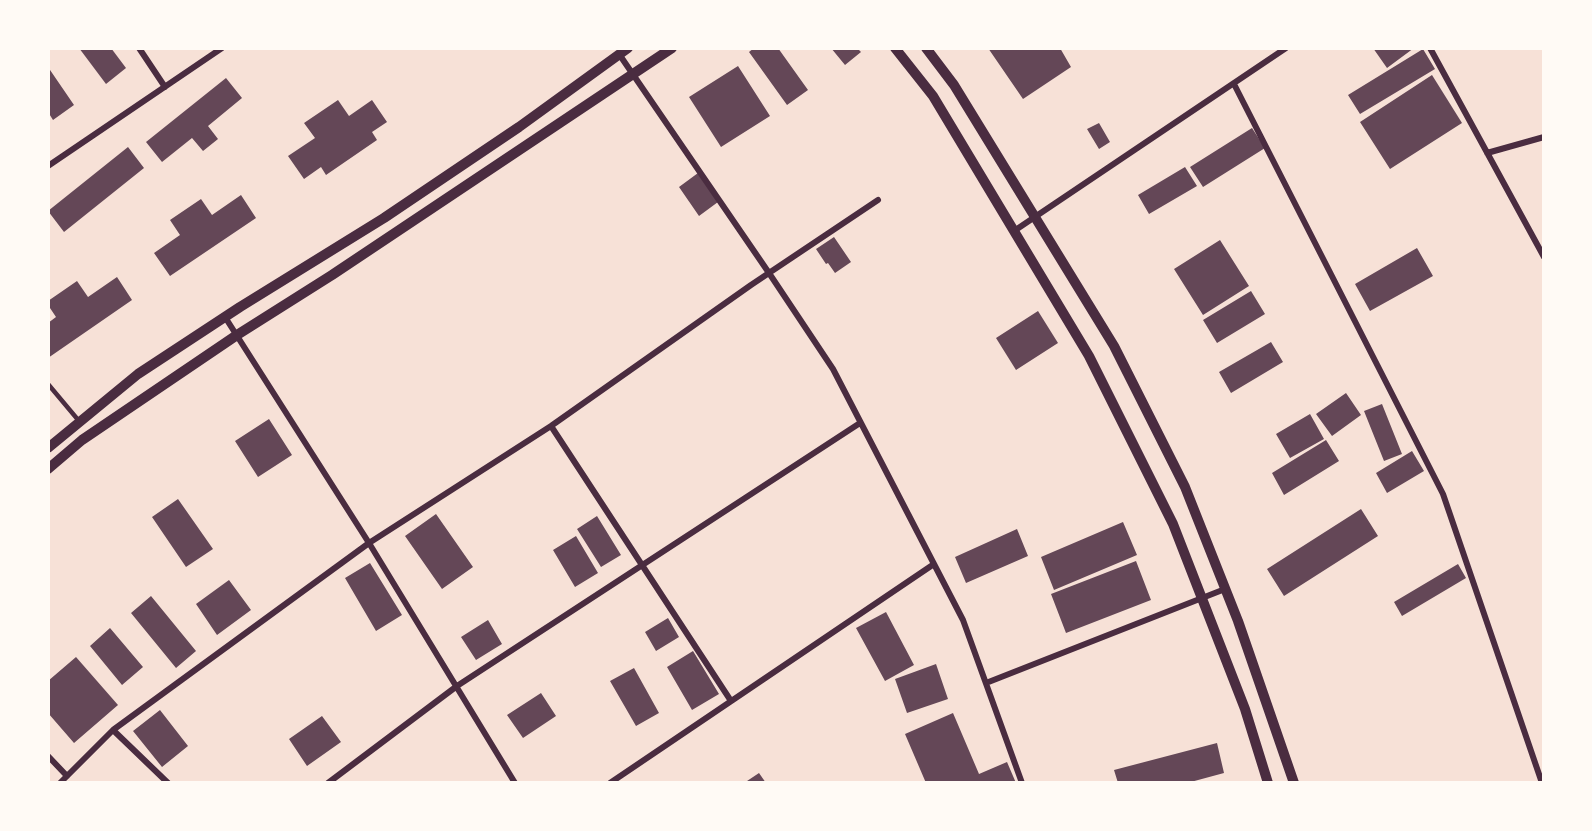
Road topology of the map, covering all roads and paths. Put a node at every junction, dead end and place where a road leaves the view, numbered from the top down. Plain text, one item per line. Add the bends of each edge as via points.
1 (139, 48) edge
2 (222, 48) edge
3 (672, 48) edge
4 (895, 48) edge
5 (926, 48) edge
6 (1286, 48) edge
7 (1430, 48) edge
8 (623, 51) edge
9 (634, 74) junction
10 (1234, 84) junction
11 (165, 87) junction
12 (1544, 137) edge
13 (1487, 153) junction
14 (48, 166) edge
15 (878, 200) dead end
16 (1035, 216) junction
17 (1014, 231) junction
18 (1544, 257) edge
19 (769, 273) junction
20 (225, 317) junction
21 (237, 335) junction
22 (48, 384) edge
23 (79, 421) junction
24 (860, 423) junction
25 (551, 426) junction
26 (48, 448) edge
27 (48, 469) edge
28 (369, 543) junction
29 (934, 564) junction
30 (642, 566) junction
31 (1225, 589) junction
32 (1202, 598) junction
33 (986, 683) junction
34 (457, 686) junction
35 (730, 701) junction
36 (113, 730) junction
37 (48, 756) edge
38 (67, 776) junction
39 (60, 783) edge
40 (168, 783) edge
41 (328, 783) edge
42 (514, 783) edge
43 (610, 783) edge
44 (1022, 783) edge
45 (1268, 783) edge
46 (1294, 783) edge
47 (1542, 783) edge

1 - 11 street
2 - 11 street
3 - 9 street
4 - 17 street via 933,96
5 - 16 street via 954,85
6 - 10 street
7 - 13 street
8 - 9 street
8 - 20 street via 519,128
9 - 19 street
9 - 21 street
10 - 16 street
10 - 47 street via 1443,494
11 - 14 street
12 - 13 street
13 - 18 street
15 - 19 street
16 - 17 street
16 - 31 street via 1114,346 1185,487
17 - 32 street via 1089,356 1173,524
19 - 24 street via 833,369
19 - 25 street
20 - 21 street
20 - 23 street via 138,374
21 - 27 street via 82,440
21 - 28 street
22 - 23 lane
23 - 26 street
24 - 29 street
24 - 30 street
25 - 28 street
25 - 30 street
28 - 34 street
28 - 36 street
29 - 33 street via 963,620
29 - 35 street
30 - 34 street
30 - 35 street
31 - 32 street
31 - 46 street
32 - 33 street
32 - 45 street via 1245,709
33 - 44 street
34 - 41 street
34 - 42 street
35 - 43 street
36 - 38 street
36 - 40 street
37 - 38 street
38 - 39 street

